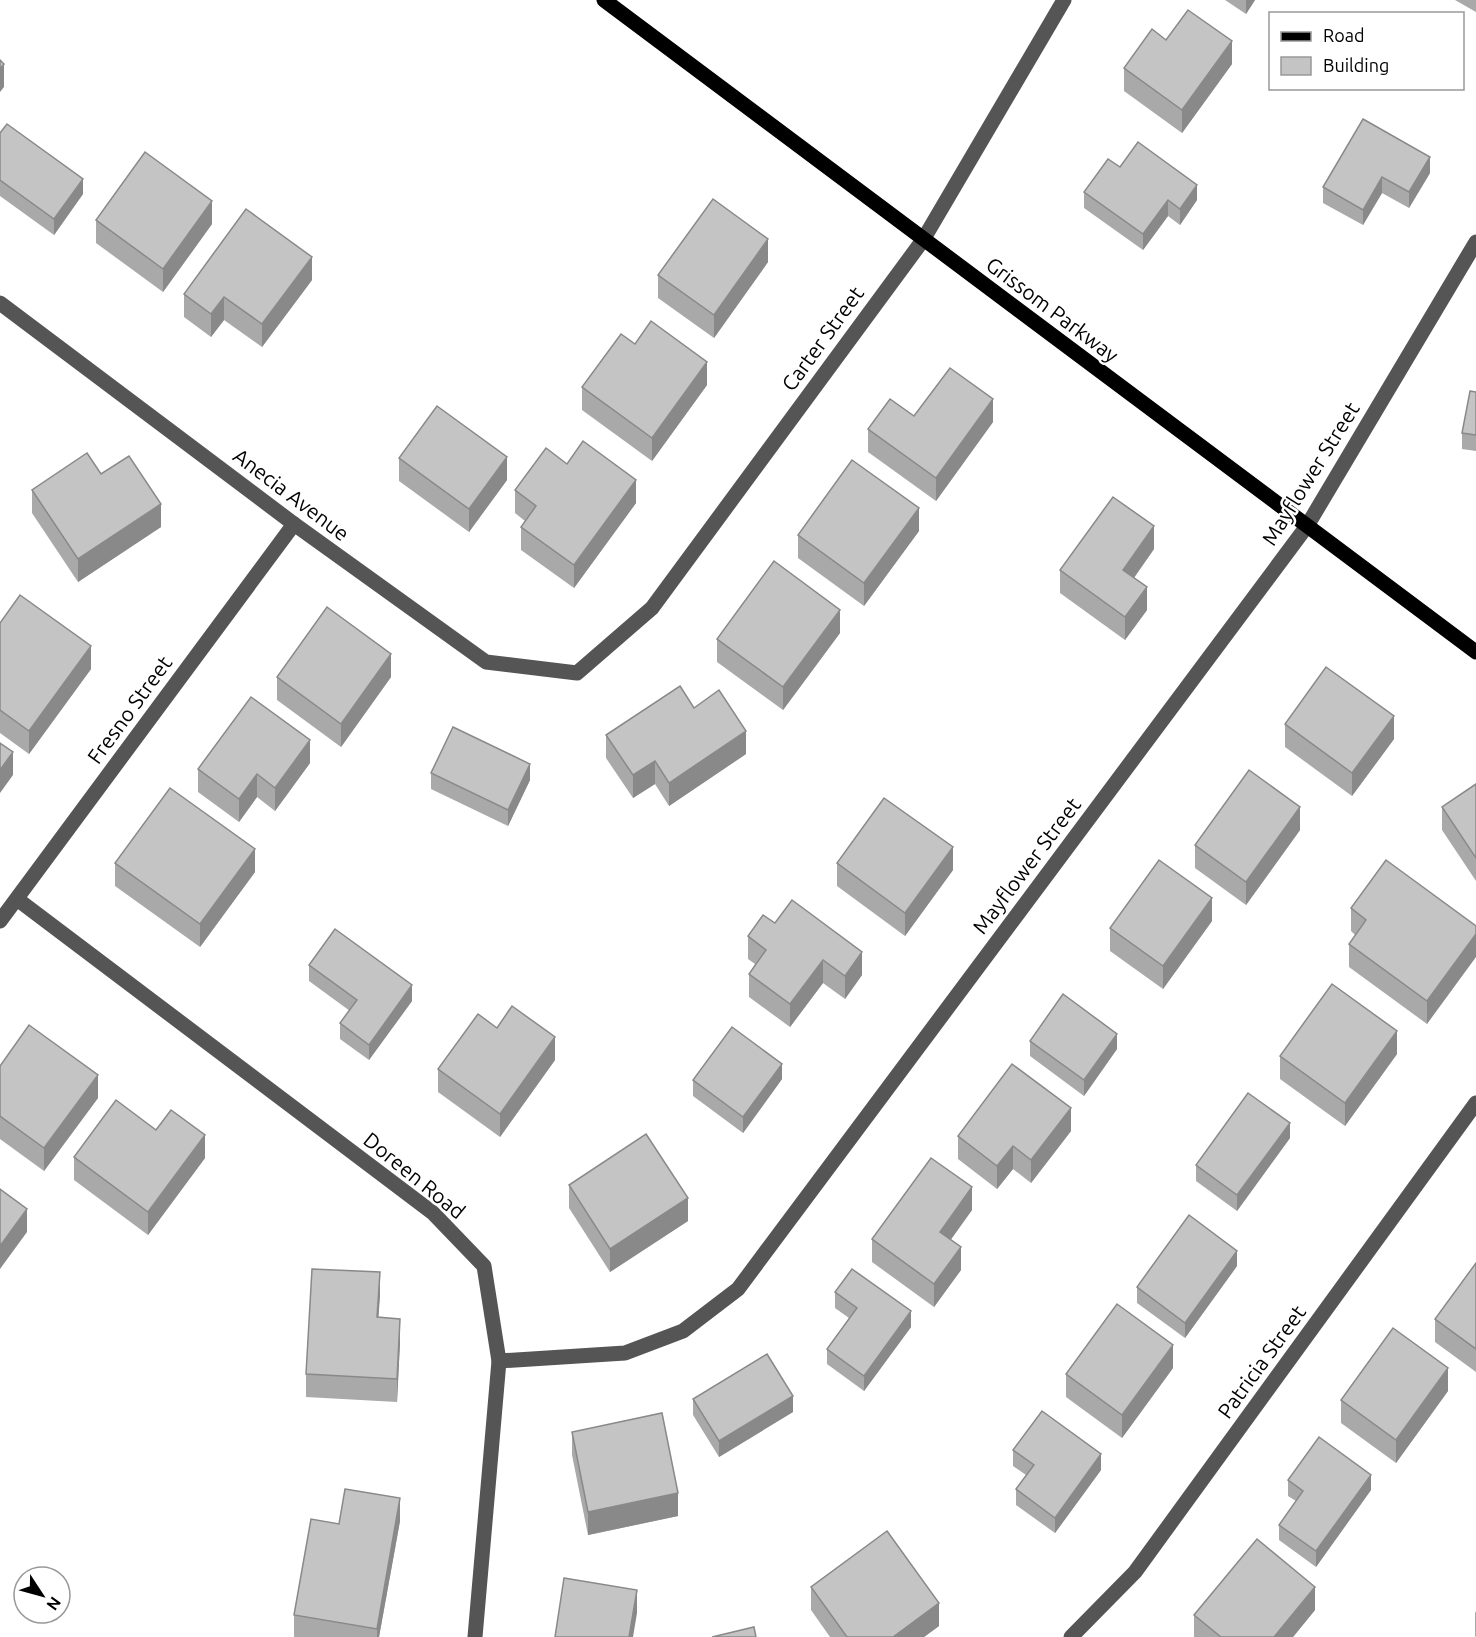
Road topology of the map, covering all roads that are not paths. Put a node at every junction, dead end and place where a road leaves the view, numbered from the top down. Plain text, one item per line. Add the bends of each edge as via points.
1 (604, 0) edge
2 (1064, 0) edge
3 (922, 240) junction
4 (1476, 242) edge
5 (0, 303) edge
6 (294, 524) junction
7 (1307, 526) junction
8 (1476, 652) edge
9 (577, 673) joint
10 (17, 899) junction
11 (0, 921) edge
12 (1476, 1103) edge
13 (499, 1361) junction
14 (476, 1637) edge
15 (1071, 1637) edge

1 - 3 main road, Grissom Parkway
2 - 3 street, Carter Street
3 - 7 main road, Grissom Parkway
3 - 9 street, Carter Street via 652,608
4 - 7 street, Mayflower Street
5 - 6 street, Anecia Avenue
6 - 9 street, Anecia Avenue via 486,663
6 - 10 street, Fresno Street
7 - 8 main road, Grissom Parkway
7 - 13 street, Mayflower Street via 738,1289 683,1331 625,1353
10 - 11 street, Fresno Street
10 - 13 street, Doreen Road via 433,1213 484,1266
12 - 15 street, Patricia Street via 1135,1572
13 - 14 street, Doreen Road

